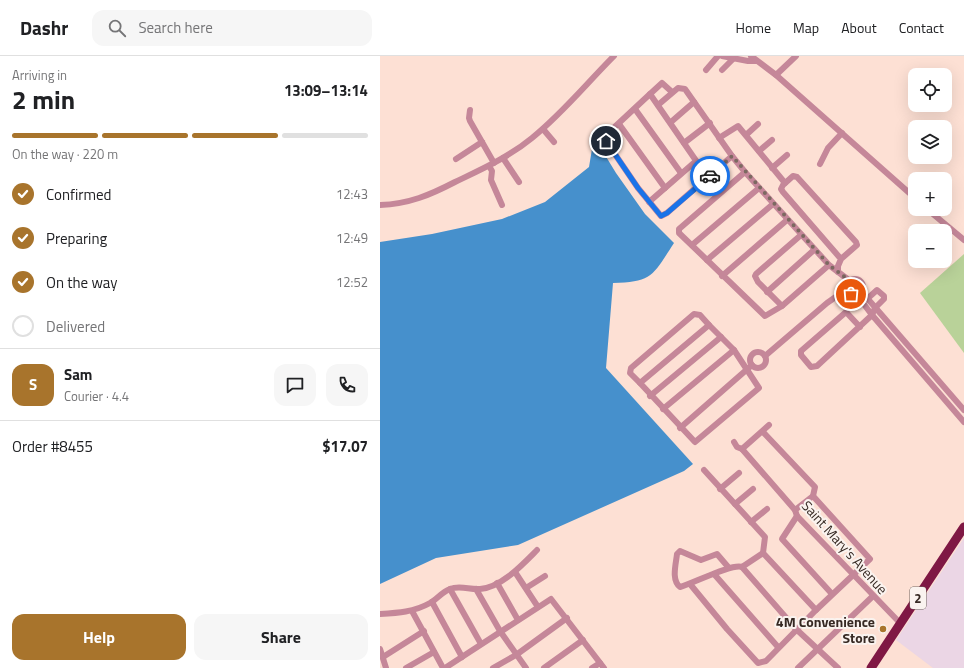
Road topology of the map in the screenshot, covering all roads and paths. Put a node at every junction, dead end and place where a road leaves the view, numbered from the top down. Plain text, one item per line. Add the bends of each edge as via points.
1 (613, 56) edge
2 (718, 56) edge
3 (722, 56) edge
4 (751, 56) edge
5 (796, 56) edge
6 (733, 59) junction
7 (756, 61) junction
8 (706, 70) dead end
9 (722, 70) dead end
10 (776, 75) junction
11 (672, 92) junction
12 (650, 94) junction
13 (694, 102) junction
14 (658, 105) junction
15 (635, 109) junction
16 (470, 110) dead end
17 (671, 122) junction
18 (710, 123) junction
19 (619, 124) junction
20 (758, 124) dead end
21 (542, 129) junction
22 (842, 133) junction
23 (746, 135) junction
24 (720, 138) junction
25 (772, 140) dead end
26 (482, 142) junction
27 (554, 142) dead end
28 (684, 143) junction
29 (759, 151) junction
30 (787, 155) dead end
31 (732, 156) junction
32 (504, 158) junction
33 (456, 159) dead end
34 (696, 161) junction
35 (492, 164) junction
36 (820, 164) dead end
37 (772, 168) junction
38 (745, 172) junction
39 (681, 174) junction
40 (708, 178) junction
41 (519, 182) dead end
42 (785, 183) junction
43 (665, 188) junction
44 (759, 188) junction
45 (908, 192) edge
46 (649, 202) junction
47 (773, 204) junction
48 (380, 205) edge
49 (502, 205) dead end
50 (935, 216) edge
51 (787, 220) junction
52 (801, 235) junction
53 (964, 240) edge
54 (692, 245) junction
55 (814, 250) junction
56 (841, 259) junction
57 (707, 260) junction
58 (829, 265) junction
59 (838, 272) junction
60 (722, 276) junction
61 (850, 281) junction
62 (847, 290) junction
63 (768, 292) junction
64 (859, 293) junction
65 (867, 299) junction
66 (782, 306) junction
67 (875, 308) junction
68 (872, 315) junction
69 (709, 325) junction
70 (860, 327) junction
71 (721, 337) junction
72 (734, 350) junction
73 (765, 356) junction
74 (752, 366) junction
75 (746, 370) junction
76 (939, 382) junction
77 (640, 383) junction
78 (933, 386) junction
79 (650, 396) junction
80 (663, 409) junction
81 (964, 410) edge
82 (964, 422) edge
83 (769, 426) dead end
84 (680, 428) junction
85 (763, 432) junction
86 (734, 442) dead end
87 (742, 449) junction
88 (704, 470) dead end
89 (739, 473) dead end
90 (720, 489) junction
91 (753, 489) dead end
92 (813, 496) junction
93 (735, 504) junction
94 (767, 508) dead end
95 (796, 513) junction
96 (751, 522) junction
97 (964, 527) edge
98 (537, 550) dead end
99 (763, 552) junction
100 (742, 567) junction
101 (729, 568) junction
102 (515, 572) junction
103 (714, 574) junction
104 (853, 575) junction
105 (545, 576) dead end
106 (497, 583) junction
107 (690, 584) junction
108 (526, 588) junction
109 (450, 589) junction
110 (476, 589) junction
111 (832, 594) junction
112 (873, 596) junction
113 (432, 602) junction
114 (538, 607) junction
115 (816, 610) junction
116 (412, 611) junction
117 (380, 614) edge
118 (567, 618) junction
119 (518, 620) junction
120 (901, 624) junction
121 (796, 629) junction
122 (424, 631) junction
123 (500, 632) junction
124 (583, 640) junction
125 (481, 644) junction
126 (778, 647) junction
127 (818, 648) junction
128 (380, 649) edge
129 (434, 652) junction
130 (516, 655) junction
131 (383, 657) junction
132 (462, 657) junction
133 (602, 666) edge
134 (447, 667) edge
135 (386, 668) edge
136 (406, 668) edge
137 (493, 668) edge
138 (526, 668) edge
139 (544, 668) edge
140 (592, 668) edge
141 (798, 668) edge
142 (838, 668) edge
143 (872, 668) edge

1 - 21 street
2 - 8 street
3 - 6 street
4 - 7 street
5 - 10 street
6 - 7 street
6 - 9 street
7 - 10 street
10 - 22 street
11 - 12 street via 662,83
11 - 13 street via 681,87
11 - 14 street
12 - 14 street
12 - 15 street
13 - 17 street
13 - 18 street
14 - 17 street
15 - 19 street
15 - 39 street
16 - 26 street via 469,118
17 - 28 street
18 - 24 street
18 - 28 street
19 - 43 street
19 - 46 street via 606,135 606,141
20 - 23 street
21 - 27 street
21 - 32 street
22 - 36 street via 828,148
22 - 45 street
23 - 24 street via 738,126
23 - 29 street
24 - 31 street
25 - 29 street
26 - 33 street
26 - 35 street
28 - 34 street
29 - 37 street
30 - 37 street
31 - 38 street
31 - 40 street
32 - 35 street
32 - 41 street
34 - 39 street
34 - 40 street
35 - 48 street via 407,203
35 - 49 street via 491,180
37 - 42 street
38 - 44 street
38 - 54 street via 679,229 679,233
39 - 43 street
40 - 46 street via 664,215 660,215
42 - 56 street via 781,189 783,192
42 - 56 street via 793,176 797,177 856,242 857,245
43 - 46 street
44 - 47 street
44 - 54 street
47 - 51 street
47 - 57 street
50 - 53 street
51 - 52 street
51 - 60 street
52 - 55 street
52 - 63 street via 756,274 758,282
54 - 57 street
55 - 58 street
55 - 63 street
56 - 59 street
57 - 60 street
58 - 59 street
58 - 66 street
59 - 61 street
60 - 66 street via 765,316
61 - 62 street
61 - 64 street via 859,281 862,285
62 - 64 street via 851,294
62 - 73 street via 827,303
63 - 66 street
64 - 65 street
64 - 68 street
65 - 67 street
65 - 67 street via 878,290 881,291 884,300
67 - 68 street
67 - 76 street
68 - 70 street
68 - 78 street
69 - 71 street
69 - 77 street
69 - 77 street via 700,315 694,314 630,370
70 - 70 street via 815,367 811,367 801,356 801,351 846,312
71 - 72 street
71 - 79 street
72 - 75 street
72 - 80 street
73 - 74 street via 762,367
73 - 74 street via 758,352 753,354 750,358
74 - 75 street
75 - 84 street
75 - 84 street via 758,387 757,391 696,442
76 - 78 street
76 - 81 street
77 - 79 street
78 - 82 street
79 - 80 street
80 - 84 street
83 - 85 street
85 - 87 street
85 - 92 street via 815,487
86 - 87 street, Saint Mary's Avenue
87 - 95 street, Saint Mary's Avenue
88 - 90 street
89 - 90 street
90 - 93 street
91 - 93 street
92 - 95 street
92 - 104 street via 870,558
93 - 96 street
94 - 96 street
95 - 104 street, Saint Mary's Avenue
95 - 111 street via 782,539
96 - 99 street via 765,537
97 - 120 highway, 2
98 - 102 street
99 - 100 street
99 - 115 street
100 - 101 street
100 - 121 street
101 - 103 street
101 - 107 street via 717,554 701,560 679,551 675,572 677,584 680,588
102 - 106 street
102 - 108 street
103 - 107 street
103 - 126 street
104 - 111 street
104 - 112 street, Saint Mary's Avenue
105 - 108 street
106 - 110 street
106 - 119 street
107 - 126 street via 726,629 758,663 764,662
108 - 114 street
109 - 110 street
109 - 113 street
109 - 125 street
110 - 123 street
111 - 115 street
112 - 120 street, Saint Mary's Avenue
112 - 127 street
113 - 116 street
113 - 132 street
114 - 118 street via 553,600
114 - 119 street
115 - 121 street
116 - 117 street
116 - 122 street
118 - 124 street
118 - 130 street
119 - 123 street
120 - 143 highway, 2
121 - 126 street
121 - 127 street
122 - 129 street
122 - 131 street
123 - 125 street
123 - 130 street
124 - 133 street
124 - 139 street
125 - 132 street
127 - 141 street
127 - 142 street
128 - 131 street
129 - 134 street
129 - 136 street
130 - 137 street
130 - 138 street
131 - 135 street
132 - 134 street
133 - 140 street

